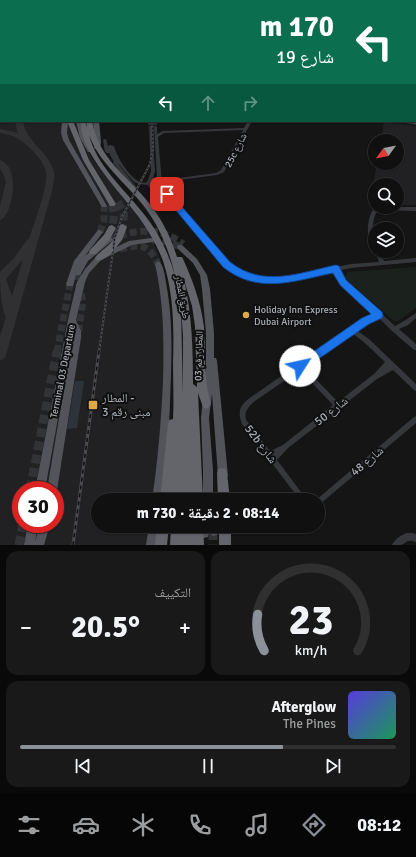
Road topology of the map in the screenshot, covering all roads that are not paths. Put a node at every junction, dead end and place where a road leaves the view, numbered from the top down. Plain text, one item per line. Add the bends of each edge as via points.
1 (65, 122) edge
2 (70, 122) edge
3 (75, 122) edge
4 (79, 122) edge
5 (83, 122) edge
6 (89, 122) edge
7 (96, 122) edge
8 (250, 122) edge
9 (235, 129) junction
10 (246, 129) junction
11 (243, 134) junction
12 (156, 136) junction
13 (105, 140) dead end
14 (79, 144) junction
15 (97, 148) junction
16 (100, 165) junction
17 (117, 165) junction
18 (170, 181) junction
19 (159, 183) junction
20 (150, 184) junction
21 (166, 194) junction
22 (138, 195) junction
23 (115, 203) tunnel mouth
24 (104, 206) tunnel mouth
25 (416, 209) edge
26 (371, 222) edge
27 (123, 227) tunnel mouth
28 (112, 228) tunnel mouth
29 (100, 232) tunnel mouth
30 (164, 232) junction
31 (110, 240) tunnel mouth
32 (151, 240) tunnel mouth
33 (182, 245) tunnel mouth
34 (101, 253) junction
35 (380, 258) edge
36 (416, 260) edge
37 (382, 262) junction
38 (158, 264) tunnel mouth
39 (333, 269) junction
40 (78, 270) junction
41 (70, 284) tunnel mouth
42 (377, 313) junction
43 (416, 315) edge
44 (72, 320) junction
45 (354, 329) junction
46 (396, 330) junction
47 (210, 333) junction
48 (416, 348) edge
49 (189, 364) junction
50 (391, 364) junction
51 (300, 366) junction
52 (179, 384) junction
53 (416, 388) edge
54 (206, 404) junction
55 (338, 406) junction
56 (416, 419) edge
57 (271, 457) junction
58 (222, 474) joint
59 (42, 481) edge
60 (53, 481) edge
61 (159, 493) edge
62 (167, 493) edge
63 (177, 493) edge
64 (187, 493) edge
65 (197, 493) edge
66 (209, 493) edge
67 (224, 493) edge
68 (298, 493) edge
69 (325, 496) edge
70 (31, 533) edge
71 (42, 533) edge
72 (153, 533) edge
73 (162, 533) edge
74 (177, 533) edge
75 (187, 533) edge
76 (204, 533) edge
77 (225, 533) edge
78 (230, 533) edge
79 (416, 538) edge
80 (29, 545) edge
81 (39, 545) edge
82 (151, 545) edge
83 (161, 545) edge
84 (176, 545) edge
85 (187, 545) edge
86 (198, 545) edge
87 (225, 545) edge
88 (231, 545) edge
89 (396, 545) edge

1 - 24 main road via 66,140
2 - 14 highway
3 - 14 main road
4 - 16 main road via 85,142
5 - 16 highway, طريق المطار via 88,143
6 - 15 highway, طريق المطار
7 - 15 main road
8 - 10 street, 25c شارع
9 - 10 street
9 - 11 street
9 - 12 street via 164,131
10 - 11 street, 25c شارع
11 - 18 street, 25c شارع via 223,171
12 - 19 street
12 - 20 street via 153,127 153,171
13 - 17 street via 108,153
14 - 23 highway via 89,166
15 - 22 highway, طريق المطار
16 - 52 highway, طريق المطار via 146,220 166,260 176,303
17 - 20 street via 109,147 113,147 114,154 134,179 139,183
17 - 22 street
18 - 19 street, 25c شارع
18 - 21 street via 166,187
19 - 20 street
19 - 20 street via 155,179
19 - 21 street
20 - 21 street
21 - 39 street via 227,264 245,276 262,281 277,281
22 - 30 highway, طريق المطار
25 - 26 street via 392,209 378,213
27 - 34 highway via 119,238
28 - 34 highway
29 - 40 main road via 78,260
30 - 49 highway, طريق المطار via 182,285
30 - 54 highway via 170,239 194,295 200,330 202,386
31 - 34 main road
32 - 34 main road via 130,243
33 - 47 main road, المطار رقم 03 via 203,274
34 - 40 main road
34 - 44 main road, Terminal 03 Departure via 81,282
35 - 37 street
36 - 37 street
37 - 39 street
38 - 61 main road via 165,296 168,329 166,430
39 - 42 street via 343,282
40 - 41 main road
42 - 45 street, 52b شارع
42 - 46 street
43 - 46 street
44 - 59 main road, Terminal 03 Departure
44 - 60 main road via 77,338
45 - 50 street
45 - 51 street, 52b شارع
46 - 48 street
47 - 54 main road, المطار رقم 03
47 - 58 main road
49 - 64 highway, طريق المطار
49 - 65 highway via 194,402
50 - 53 street
50 - 55 street, شارع 50
51 - 55 street
51 - 57 street, 52b شارع via 243,408 244,422
52 - 62 highway via 174,409
52 - 63 highway, طريق المطار
54 - 66 main road, المطار رقم 03
55 - 57 street, شارع 50
56 - 69 street, شارع 48
57 - 68 street, 52b شارع
58 - 67 highway
70 - 80 main road
71 - 81 main road
72 - 82 main road
73 - 83 highway
74 - 84 highway
75 - 85 highway
76 - 86 highway
77 - 87 highway
78 - 88 main road
79 - 89 street via 409,536

